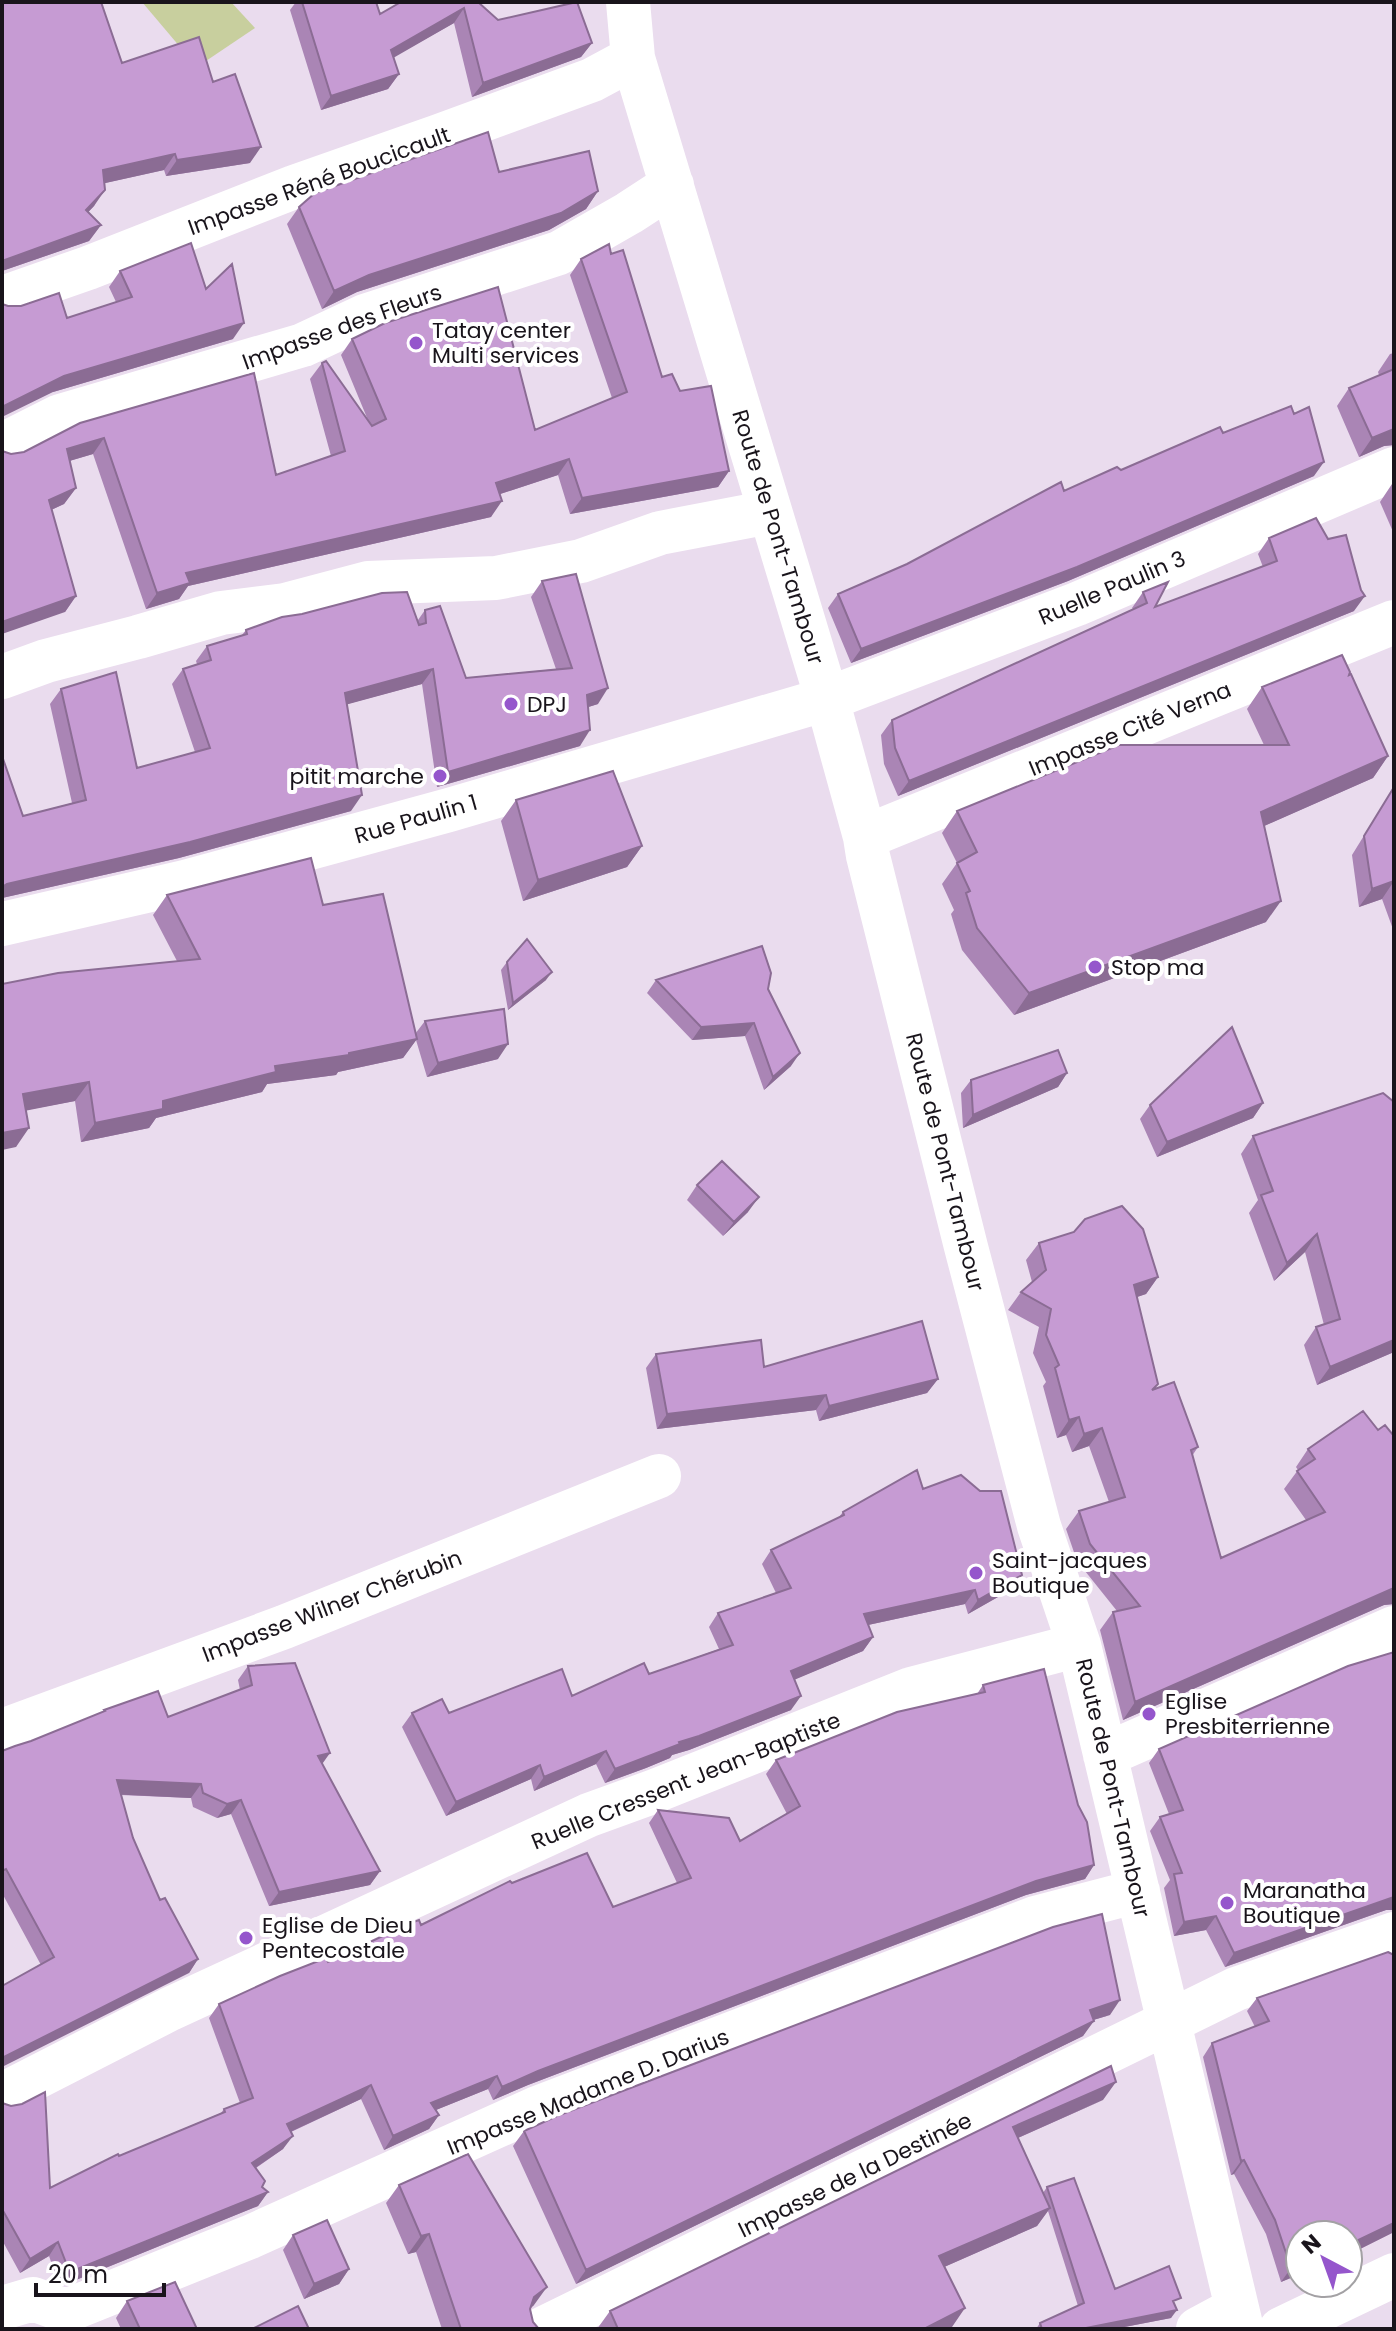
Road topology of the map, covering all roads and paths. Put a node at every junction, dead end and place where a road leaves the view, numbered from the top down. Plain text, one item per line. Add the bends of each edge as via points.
1 (629, 2) edge
2 (633, 58) junction
3 (672, 185) junction
4 (2, 298) edge
5 (2, 445) edge
6 (1394, 469) edge
7 (770, 512) junction
8 (1394, 622) edge
9 (2, 677) edge
10 (827, 699) junction
11 (865, 837) junction
12 (2, 924) edge
13 (659, 1476) dead end
14 (1394, 1628) edge
15 (1079, 1645) junction
16 (2, 1731) edge
17 (1105, 1755) junction
18 (1138, 1891) junction
19 (1394, 1934) edge
20 (1168, 2021) junction
21 (2, 2095) edge
22 (1394, 2275) edge
23 (2, 2308) edge
24 (1240, 2319) edge
25 (542, 2329) edge
26 (1198, 2329) edge
27 (1281, 2329) edge

1 - 2 street, Route de Pont-Tambour
2 - 3 street, Route de Pont-Tambour
2 - 4 street, Impasse Réné Boucicault via 592,80
3 - 5 street, Impasse des Fleurs via 559,253 365,316 303,345 60,416
3 - 7 street, Route de Pont-Tambour
6 - 10 street, Ruelle Paulin 3 via 1077,604
7 - 9 street via 660,533 581,561 496,578 368,583 285,605 221,613
7 - 10 street, Route de Pont-Tambour
8 - 11 street, Impasse Cité Verna
10 - 11 street, Route de Pont-Tambour
10 - 12 street, Rue Paulin 1 via 449,810
11 - 15 street, Route de Pont-Tambour via 1039,1526
13 - 16 street, Impasse Wilner Chérubin via 284,1627
14 - 17 street
15 - 17 street, Route de Pont-Tambour
15 - 21 street, Ruelle Cressent Jean-Baptiste via 911,1689 589,1815 170,2009
17 - 18 street, Route de Pont-Tambour
18 - 20 street, Route de Pont-Tambour
18 - 23 street, Impasse Madame D. Darius via 1035,1918 537,2108 250,2237 66,2311 33,2299
19 - 20 street, Impasse de la Destinée via 1236,1989
20 - 24 street, Route de Pont-Tambour
20 - 25 street, Impasse de la Destinée
22 - 27 street
24 - 26 street

